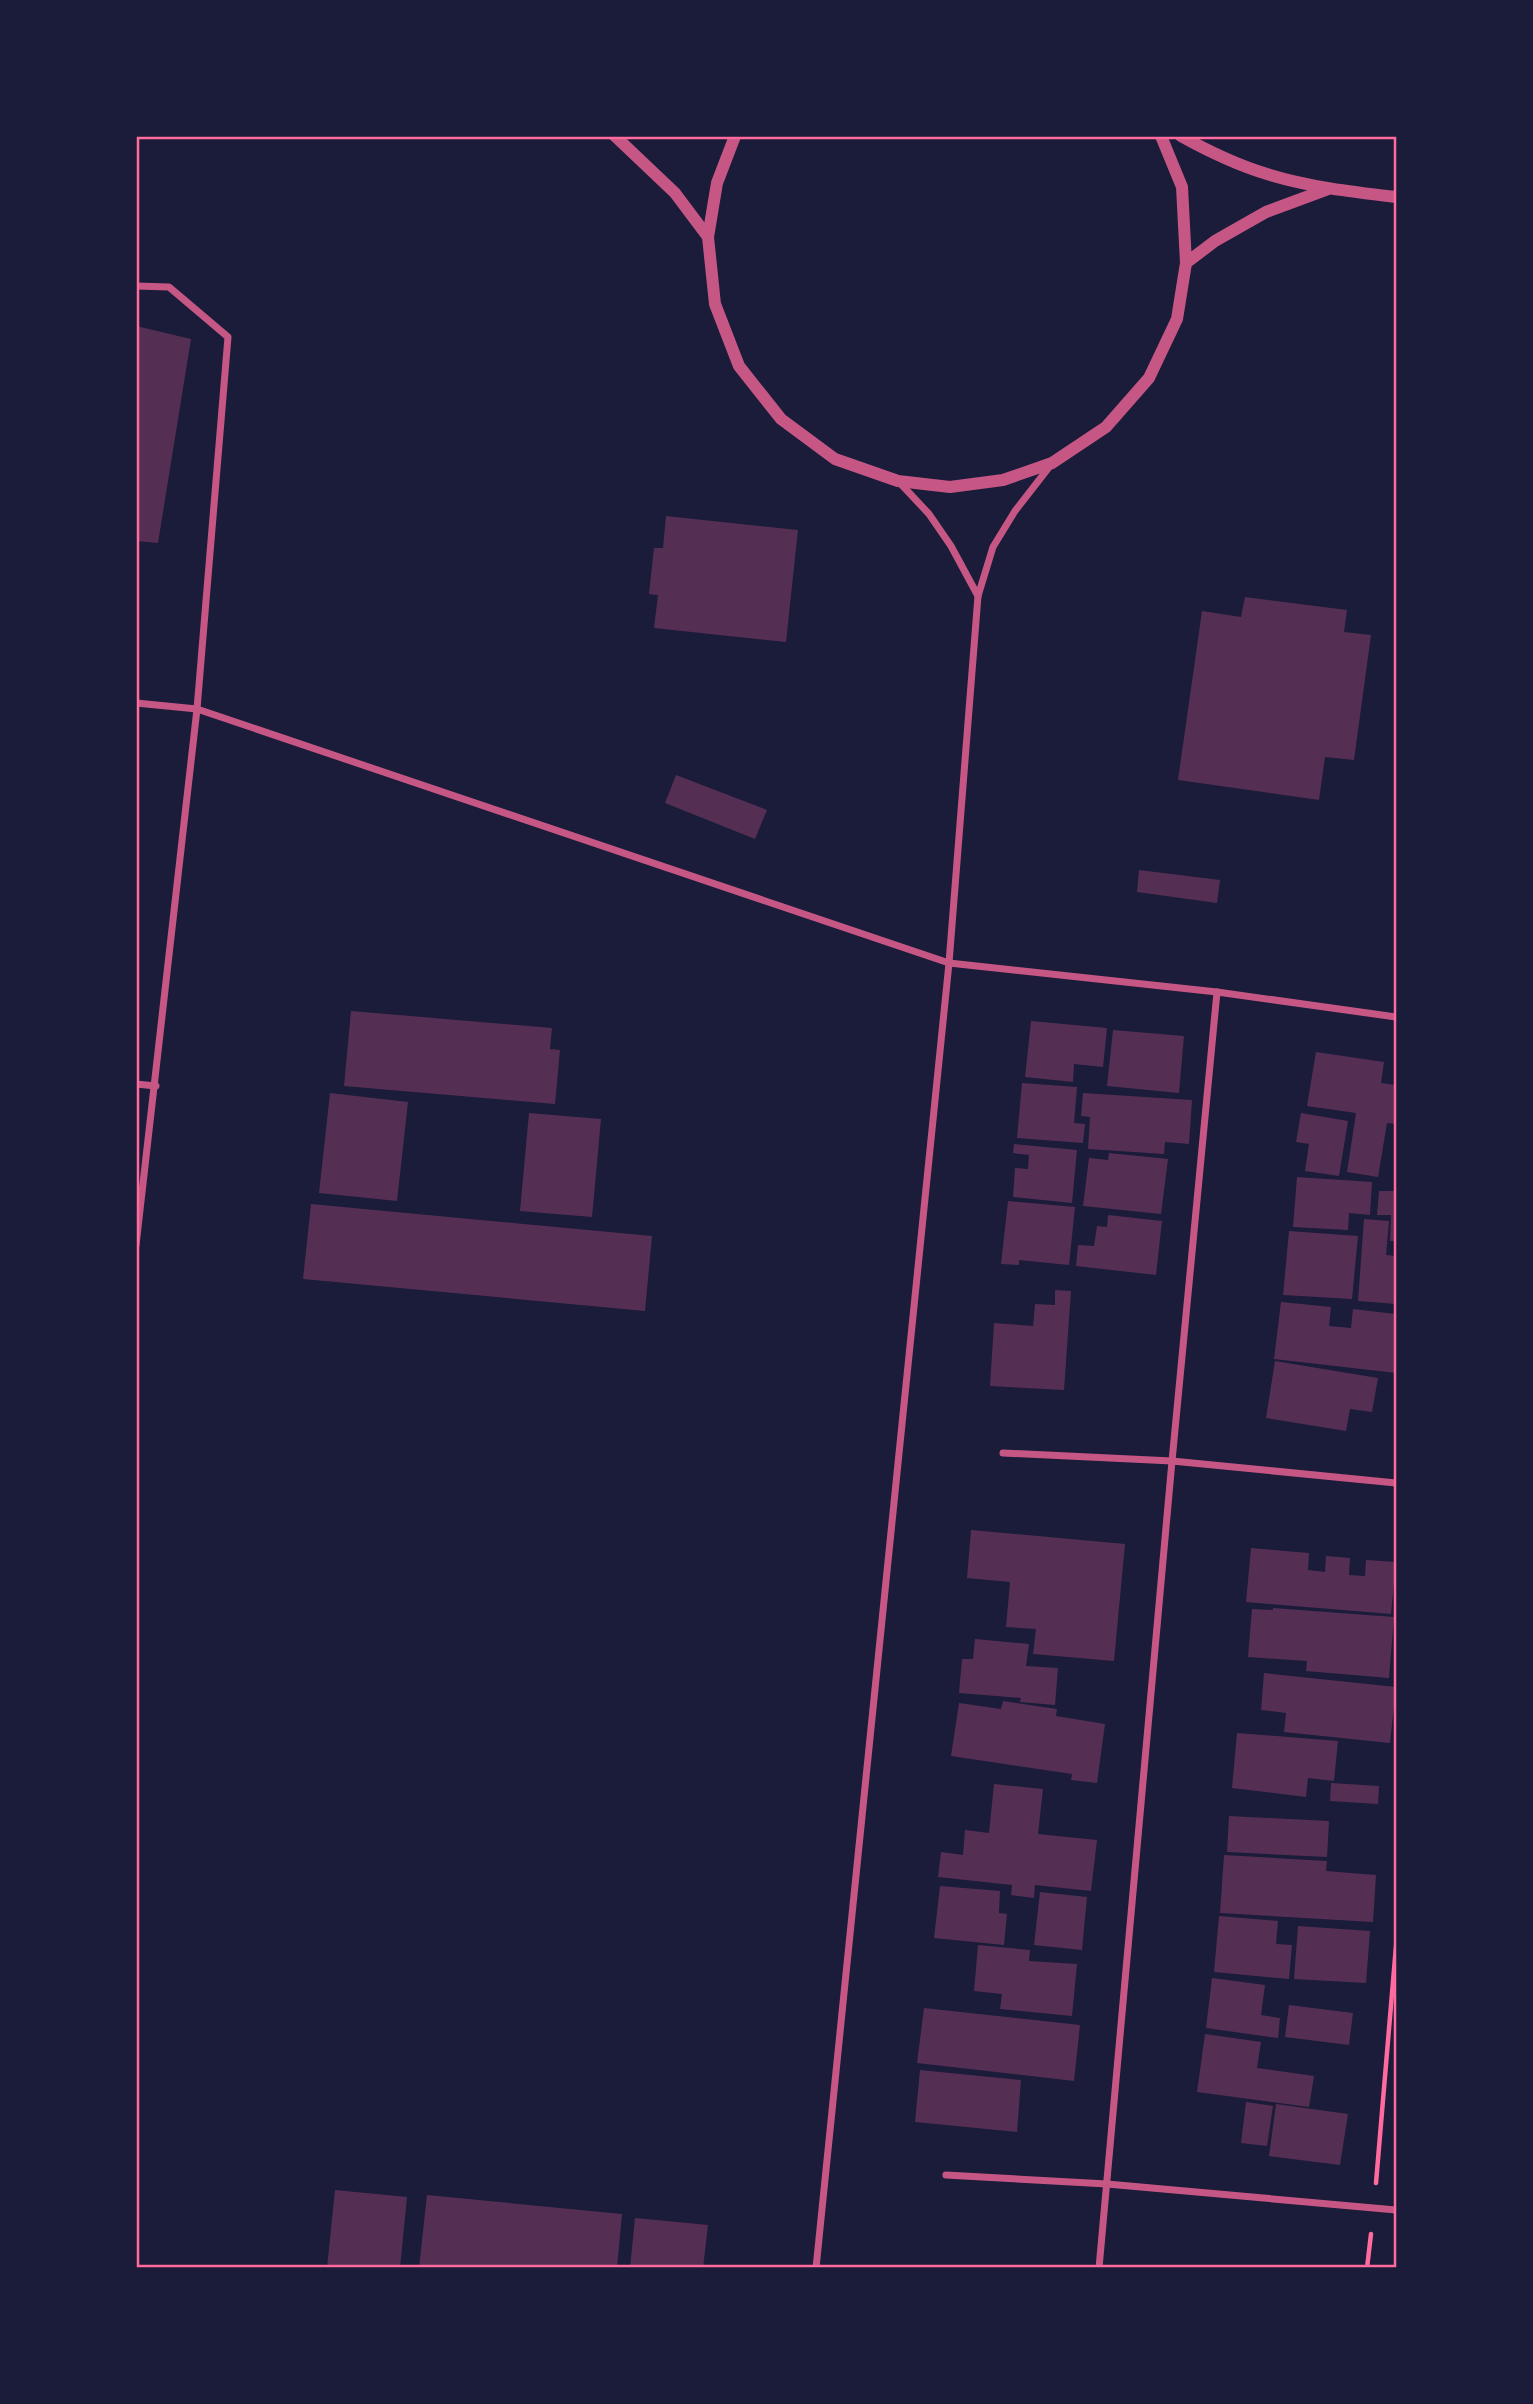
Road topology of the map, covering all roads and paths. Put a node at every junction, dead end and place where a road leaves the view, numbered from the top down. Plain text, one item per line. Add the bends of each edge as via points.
1 (615, 136) edge
2 (735, 136) edge
3 (1161, 136) edge
4 (1181, 136) edge
5 (1328, 189) junction
6 (1396, 197) edge
7 (708, 237) junction
8 (1186, 263) junction
9 (136, 286) edge
10 (1052, 463) junction
11 (898, 481) junction
12 (978, 596) junction
13 (136, 703) edge
14 (197, 709) junction
15 (949, 963) junction
16 (1217, 992) junction
17 (1396, 1017) edge
18 (136, 1084) edge
19 (156, 1086) junction
20 (136, 1245) edge
21 (1003, 1453) dead end
22 (1172, 1461) junction
23 (1396, 1483) edge
24 (1396, 1946) edge
25 (946, 2175) dead end
26 (1107, 2184) junction
27 (1373, 2207) junction
28 (1396, 2210) edge
29 (816, 2267) edge
30 (1099, 2267) edge
31 (1367, 2267) edge

1 - 7 street via 675,193
2 - 7 street via 717,183
3 - 8 street via 1182,187
4 - 5 street via 1265,174
5 - 6 street
5 - 8 street via 1266,212
7 - 11 street via 715,304 747,377 781,419 835,459
8 - 10 street via 1177,319 1149,378 1106,427
9 - 14 street via 169,287 228,337
10 - 11 street via 1003,480 950,486
10 - 12 street via 993,547
11 - 12 street via 929,514
12 - 15 street
13 - 14 street
14 - 15 street
14 - 19 street
15 - 16 street
15 - 29 street
16 - 17 street
16 - 22 street
18 - 19 street
19 - 20 street
21 - 22 street
22 - 23 street
22 - 26 street
24 - 27 path
25 - 26 street
26 - 27 street
26 - 30 street
27 - 28 street
27 - 31 path

